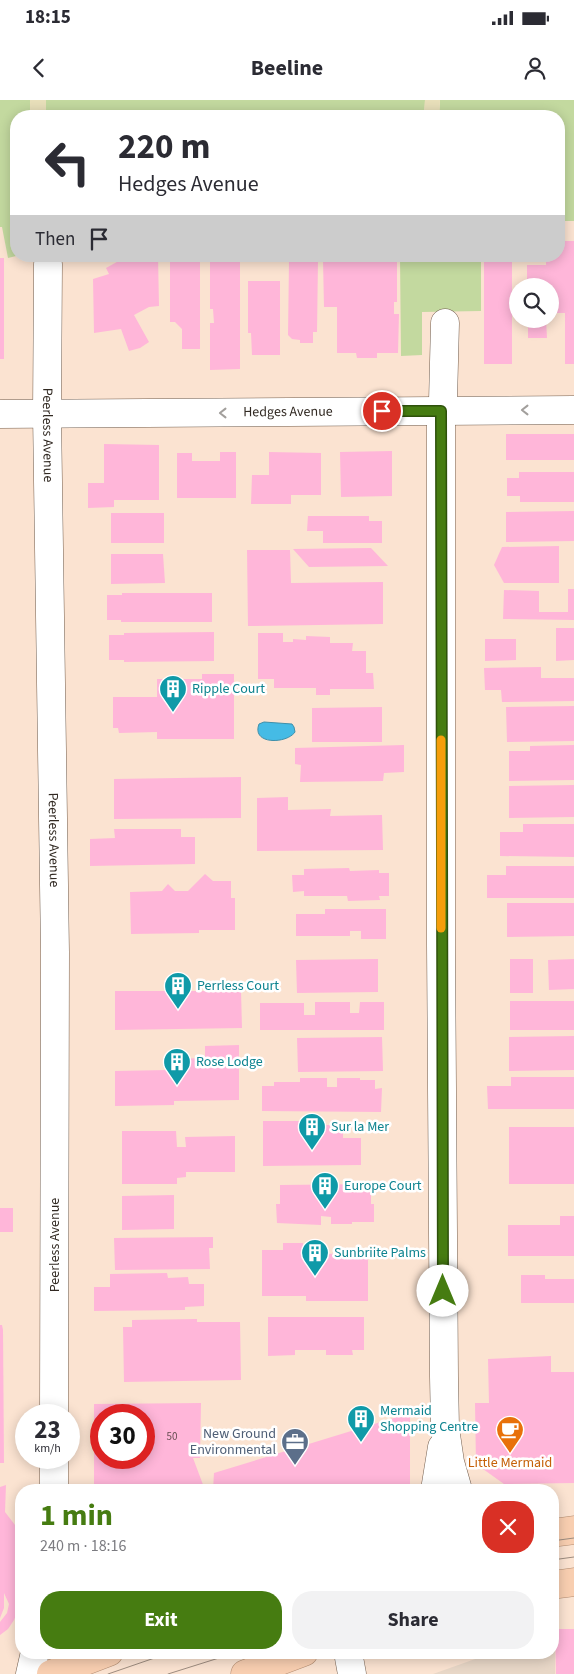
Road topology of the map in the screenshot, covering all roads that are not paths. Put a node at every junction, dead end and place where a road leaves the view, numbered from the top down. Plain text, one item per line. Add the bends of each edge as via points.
1 (48, 264) dead end
2 (445, 323) dead end
3 (574, 410) edge
4 (441, 411) junction
5 (0, 414) edge
6 (47, 414) junction
7 (54, 1404) edge
8 (445, 1428) junction
9 (54, 1469) edge
10 (54, 1484) edge
11 (436, 1484) edge
12 (456, 1484) edge
13 (574, 1530) edge
14 (559, 1532) edge
15 (574, 1582) edge
16 (559, 1584) edge
17 (33, 1659) edge
18 (91, 1659) edge
19 (285, 1659) edge
20 (349, 1659) edge
21 (30, 1674) edge
22 (51, 1674) edge
23 (245, 1674) edge
24 (352, 1674) edge

1 - 6 street, Peerless Avenue
2 - 4 street
3 -> 4 street, Hedges Avenue
4 -> 6 street, Hedges Avenue
4 - 8 street
5 - 6 street, Hedges Avenue
6 - 7 street, Peerless Avenue via 55,952
8 - 11 street
8 - 12 street
9 - 10 street
13 - 14 highway
15 - 16 highway
17 - 21 street
18 - 22 highway
19 - 23 highway
20 - 24 street

